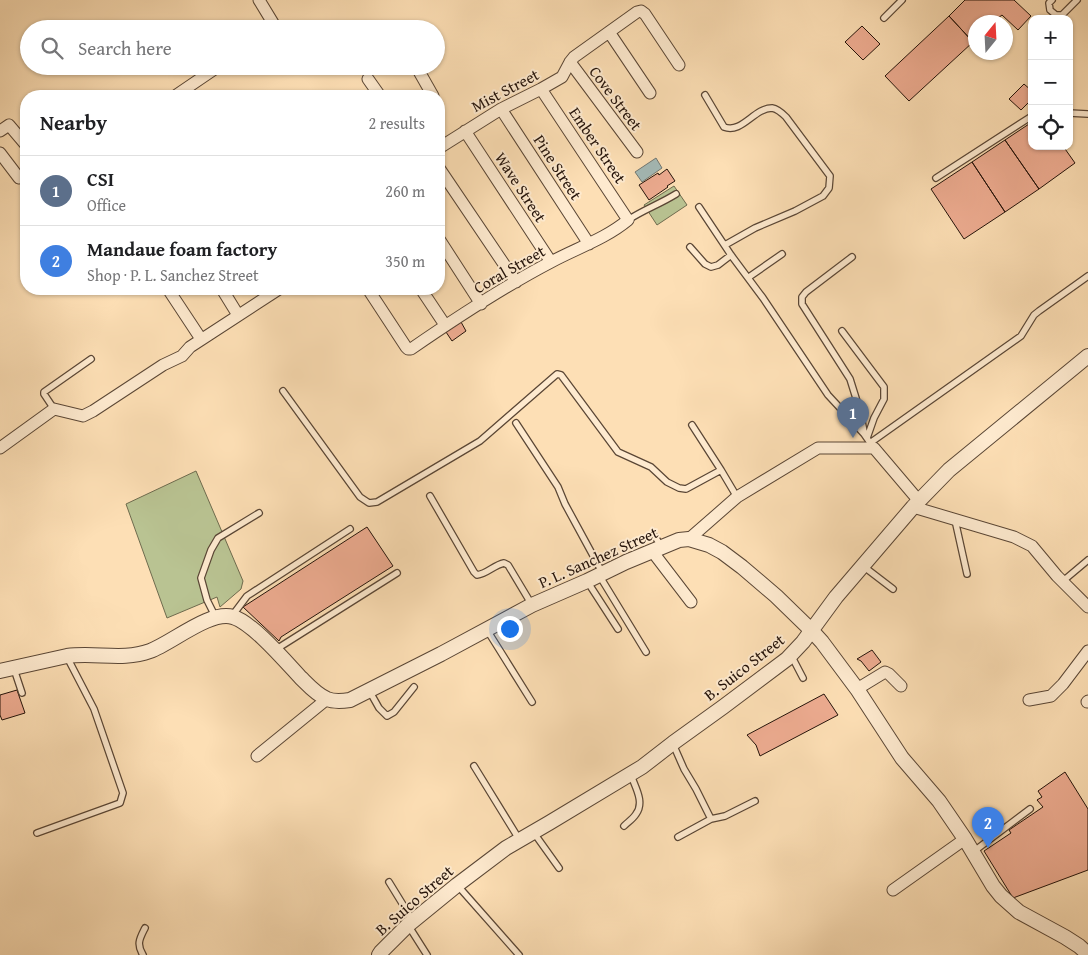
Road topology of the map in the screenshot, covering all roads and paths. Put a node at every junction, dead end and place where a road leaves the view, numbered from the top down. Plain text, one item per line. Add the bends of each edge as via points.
1 (258, 0) edge
2 (902, 0) edge
3 (1052, 0) edge
4 (1077, 0) edge
5 (884, 18) dead end
6 (271, 20) edge
7 (609, 32) junction
8 (570, 62) junction
9 (679, 65) dead end
10 (206, 75) edge
11 (421, 75) edge
12 (368, 79) dead end
13 (541, 89) junction
14 (183, 90) edge
15 (376, 90) edge
16 (430, 90) edge
17 (650, 94) dead end
18 (705, 95) dead end
19 (501, 109) junction
20 (1073, 112) edge
21 (1088, 114) edge
22 (1028, 119) edge
23 (0, 131) edge
24 (465, 131) junction
25 (20, 138) edge
26 (445, 144) edge
27 (637, 152) dead end
28 (0, 153) edge
29 (445, 177) edge
30 (18, 178) dead end
31 (936, 178) dead end
32 (676, 194) dead end
33 (699, 207) dead end
34 (628, 220) junction
35 (589, 244) junction
36 (725, 245) junction
37 (690, 247) dead end
38 (445, 248) edge
39 (782, 254) dead end
40 (731, 255) junction
41 (852, 256) dead end
42 (551, 262) junction
43 (1088, 276) edge
44 (749, 278) junction
45 (516, 282) junction
46 (172, 295) edge
47 (226, 295) edge
48 (266, 295) edge
49 (372, 295) edge
50 (424, 295) edge
51 (481, 304) junction
52 (238, 314) junction
53 (445, 325) junction
54 (842, 331) dead end
55 (201, 339) junction
56 (1088, 356) edge
57 (91, 359) dead end
58 (282, 391) dead end
59 (54, 409) junction
60 (516, 423) dead end
61 (692, 425) dead end
62 (869, 441) junction
63 (0, 448) edge
64 (721, 470) junction
65 (430, 496) dead end
66 (737, 497) junction
67 (916, 504) junction
68 (259, 513) dead end
69 (955, 519) junction
70 (350, 529) dead end
71 (653, 534) dead end
72 (689, 539) junction
73 (657, 549) junction
74 (1088, 560) edge
75 (863, 566) junction
76 (397, 573) dead end
77 (967, 574) dead end
78 (596, 577) junction
79 (1062, 581) junction
80 (893, 589) dead end
81 (691, 602) dead end
82 (532, 605) junction
83 (1088, 606) edge
84 (232, 616) junction
85 (216, 618) junction
86 (618, 629) dead end
87 (487, 630) junction
88 (812, 631) junction
89 (275, 650) junction
90 (1088, 651) edge
91 (646, 652) dead end
92 (74, 653) junction
93 (791, 654) junction
94 (14, 668) junction
95 (0, 671) edge
96 (803, 678) dead end
97 (901, 686) dead end
98 (414, 687) dead end
99 (857, 689) junction
100 (369, 690) junction
101 (22, 693) dead end
102 (327, 699) junction
103 (1029, 700) dead end
104 (532, 702) dead end
105 (673, 743) junction
106 (257, 756) dead end
107 (474, 766) dead end
108 (630, 774) junction
109 (755, 801) dead end
110 (1030, 809) dead end
111 (711, 819) junction
112 (624, 826) dead end
113 (534, 831) junction
114 (38, 833) dead end
115 (678, 837) dead end
116 (965, 839) junction
117 (519, 840) junction
118 (973, 852) junction
119 (559, 868) dead end
120 (389, 882) dead end
121 (457, 884) junction
122 (893, 890) dead end
123 (411, 923) junction
124 (145, 928) dead end
125 (1088, 953) edge
126 (143, 955) edge
127 (379, 955) edge
128 (426, 955) edge
129 (519, 955) edge

1 - 6 street
2 - 5 lane
3 - 4 lane via 1050,10 1056,15 1062,15
7 - 8 street
7 - 9 street via 641,11
7 - 17 street
8 - 13 street, Mist Street via 562,77
8 - 27 street, Cove Street
10 - 14 street
11 - 16 street
12 - 15 street
13 - 19 street, Mist Street
13 - 34 street, Ember Street
18 - 36 lane via 724,126 729,128 735,129 766,109 779,111 830,176 829,188 823,196
19 - 24 street, Mist Street
19 - 35 street, Pine Street
20 - 21 lane
22 - 31 lane
23 - 25 street via 9,126
24 - 26 street, Mist Street
24 - 42 street, Wave Street
28 - 30 street
29 - 45 street
32 - 34 lane
33 - 36 lane
34 - 35 street, Coral Street
35 - 42 street, Coral Street
36 - 40 lane
37 - 40 lane via 711,267
38 - 51 street
39 - 44 lane
40 - 44 lane
41 - 62 lane via 806,292 802,304 850,379
42 - 45 street, Coral Street
43 - 62 lane via 1034,315 1021,336
44 - 62 lane via 828,395
45 - 51 street, Coral Street
46 - 55 street
47 - 52 street
48 - 52 street
49 - 53 street, Coral Street via 408,349
50 - 53 street
51 - 53 street, Coral Street
52 - 55 street
54 - 62 lane via 884,387 884,399 874,418
55 - 59 street via 190,347 176,348 163,365 93,411 82,416
56 - 67 street, B. Suico Street via 949,470
57 - 59 lane via 44,393
58 - 64 lane via 360,497 369,503 377,502 480,441 557,374 561,375 618,452 651,468 667,482 686,489
59 - 63 street
60 - 78 lane via 558,487
61 - 64 lane
62 - 66 street via 818,448
62 - 67 street
64 - 66 lane
65 - 82 lane via 474,572 482,574 500,564 508,565
66 - 72 street
67 - 69 street
67 - 75 street, B. Suico Street
68 - 85 lane via 218,538 211,550 201,578
69 - 77 lane
69 - 79 street via 1014,537 1032,546
70 - 84 lane via 247,596
71 - 73 lane
72 - 73 street, P. L. Sanchez Street
72 - 88 street via 709,545 729,557
73 - 78 street, P. L. Sanchez Street
73 - 81 street
74 - 79 lane
75 - 80 lane
75 - 88 street, B. Suico Street
76 - 89 lane
78 - 82 street, P. L. Sanchez Street
78 - 86 lane
78 - 91 lane
79 - 83 street
82 - 87 street, P. L. Sanchez Street
84 - 85 street
84 - 89 street via 245,623
85 - 92 street via 150,651 127,656
87 - 100 street, P. L. Sanchez Street
87 - 104 lane
88 - 93 street, B. Suico Street
88 - 99 street
89 - 102 street via 311,689
90 - 103 street via 1051,696
92 - 94 street
92 - 114 lane via 123,793 120,803
93 - 96 lane
93 - 105 street, B. Suico Street
94 - 95 street
94 - 101 lane
97 - 99 street via 885,672
98 - 100 lane via 387,716
99 - 116 street via 902,758 939,801
100 - 102 street, P. L. Sanchez Street via 350,700
102 - 106 street
105 - 108 street, B. Suico Street
105 - 111 lane
107 - 117 lane
108 - 112 lane via 640,806
108 - 113 street, B. Suico Street
109 - 111 lane via 726,816
110 - 118 lane
111 - 115 lane
113 - 117 street, B. Suico Street
113 - 119 lane
116 - 118 street
116 - 122 street
117 - 121 street, B. Suico Street
118 - 125 street via 1008,904
120 - 123 lane
121 - 123 street, B. Suico Street
121 - 129 lane
123 - 127 street, B. Suico Street
123 - 128 lane
124 - 126 lane via 139,940

